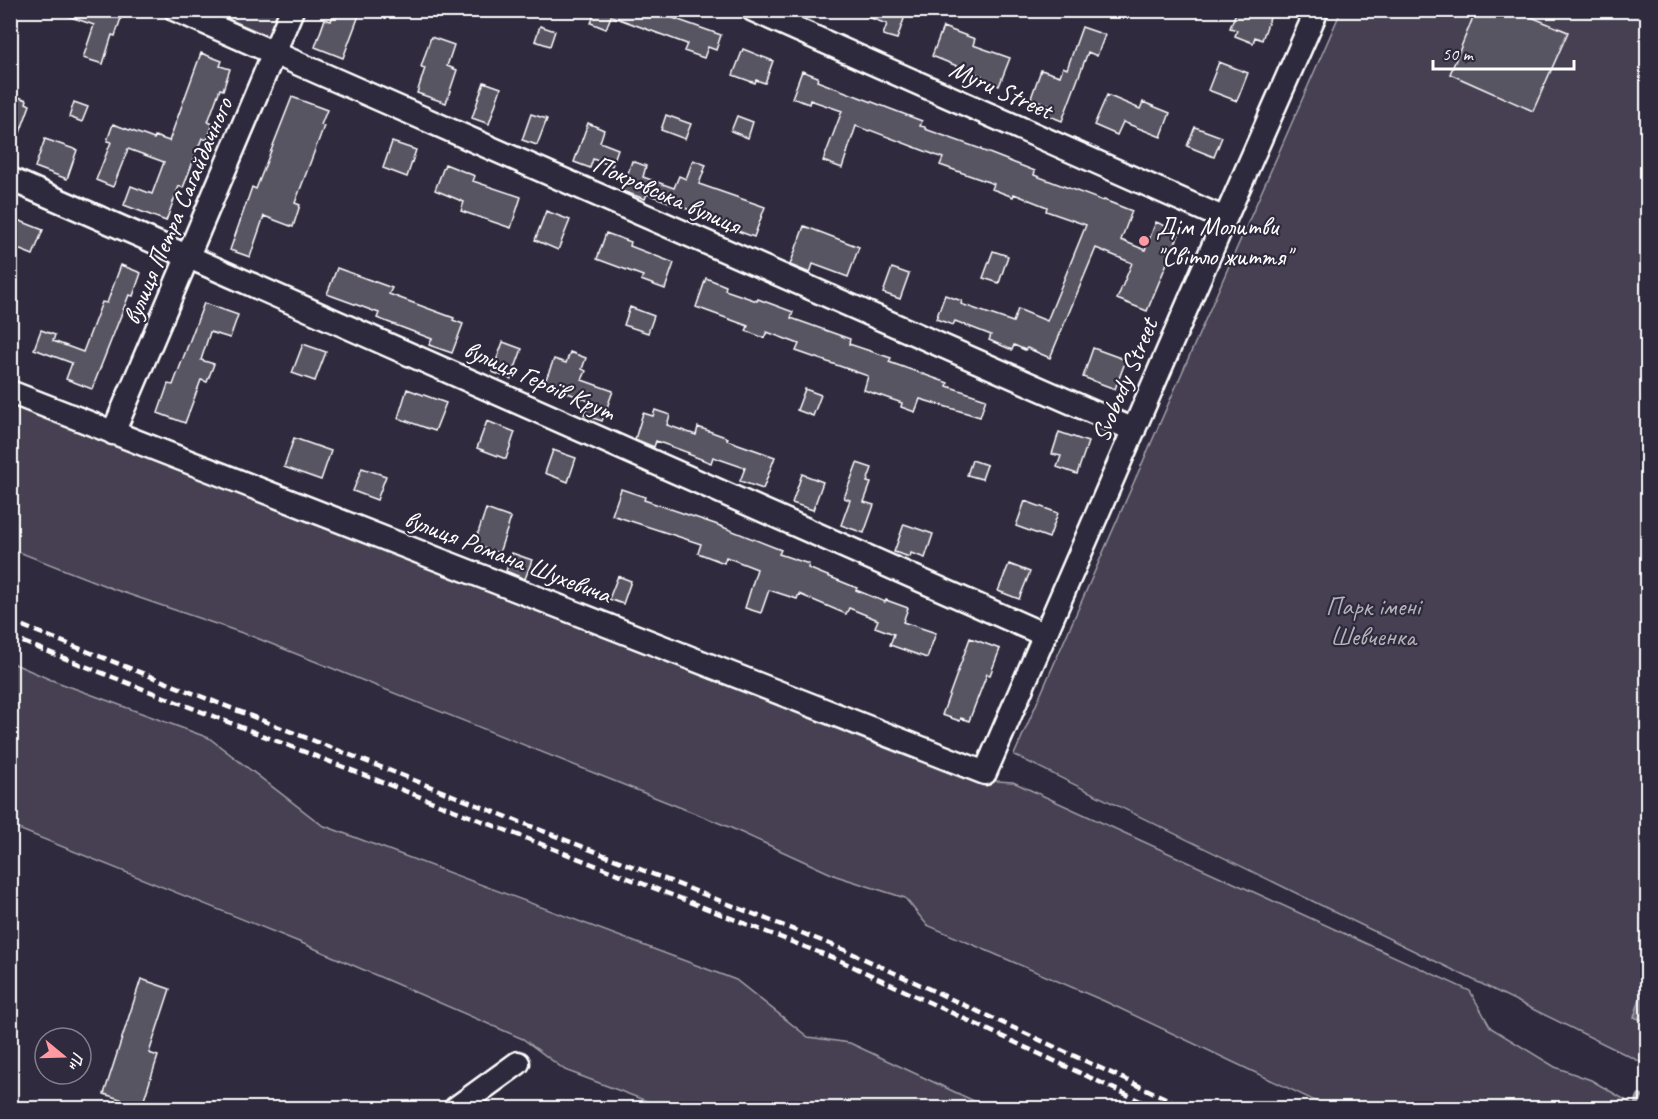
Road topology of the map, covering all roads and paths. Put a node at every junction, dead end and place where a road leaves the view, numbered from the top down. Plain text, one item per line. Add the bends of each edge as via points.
1 (176, 10) edge
2 (292, 10) edge
3 (753, 10) edge
4 (1317, 10) edge
5 (273, 53) junction
6 (10, 179) edge
7 (1225, 219) junction
8 (189, 257) junction
9 (10, 392) edge
10 (1134, 430) junction
11 (113, 433) junction
12 (1045, 635) junction
13 (985, 773) joint
14 (518, 1062) dead end
15 (456, 1108) edge

1 - 5 street, Покровська вулиця
2 - 5 street, вулиця Петра Сагайдачного
3 - 7 street, Myru Street
4 - 7 street, Svobody Street
5 - 8 street, вулиця Петра Сагайдачного
5 - 10 street, Покровська вулиця
6 - 8 street, вулиця Героїв Крут
7 - 10 street, Svobody Street
8 - 11 street, вулиця Петра Сагайдачного
8 - 12 street, вулиця Героїв Крут
9 - 11 street, вулиця Романа Шухевича
10 - 12 street, Svobody Street
11 - 13 street, вулиця Романа Шухевича
12 - 13 street, Svobody Street
14 - 15 street

